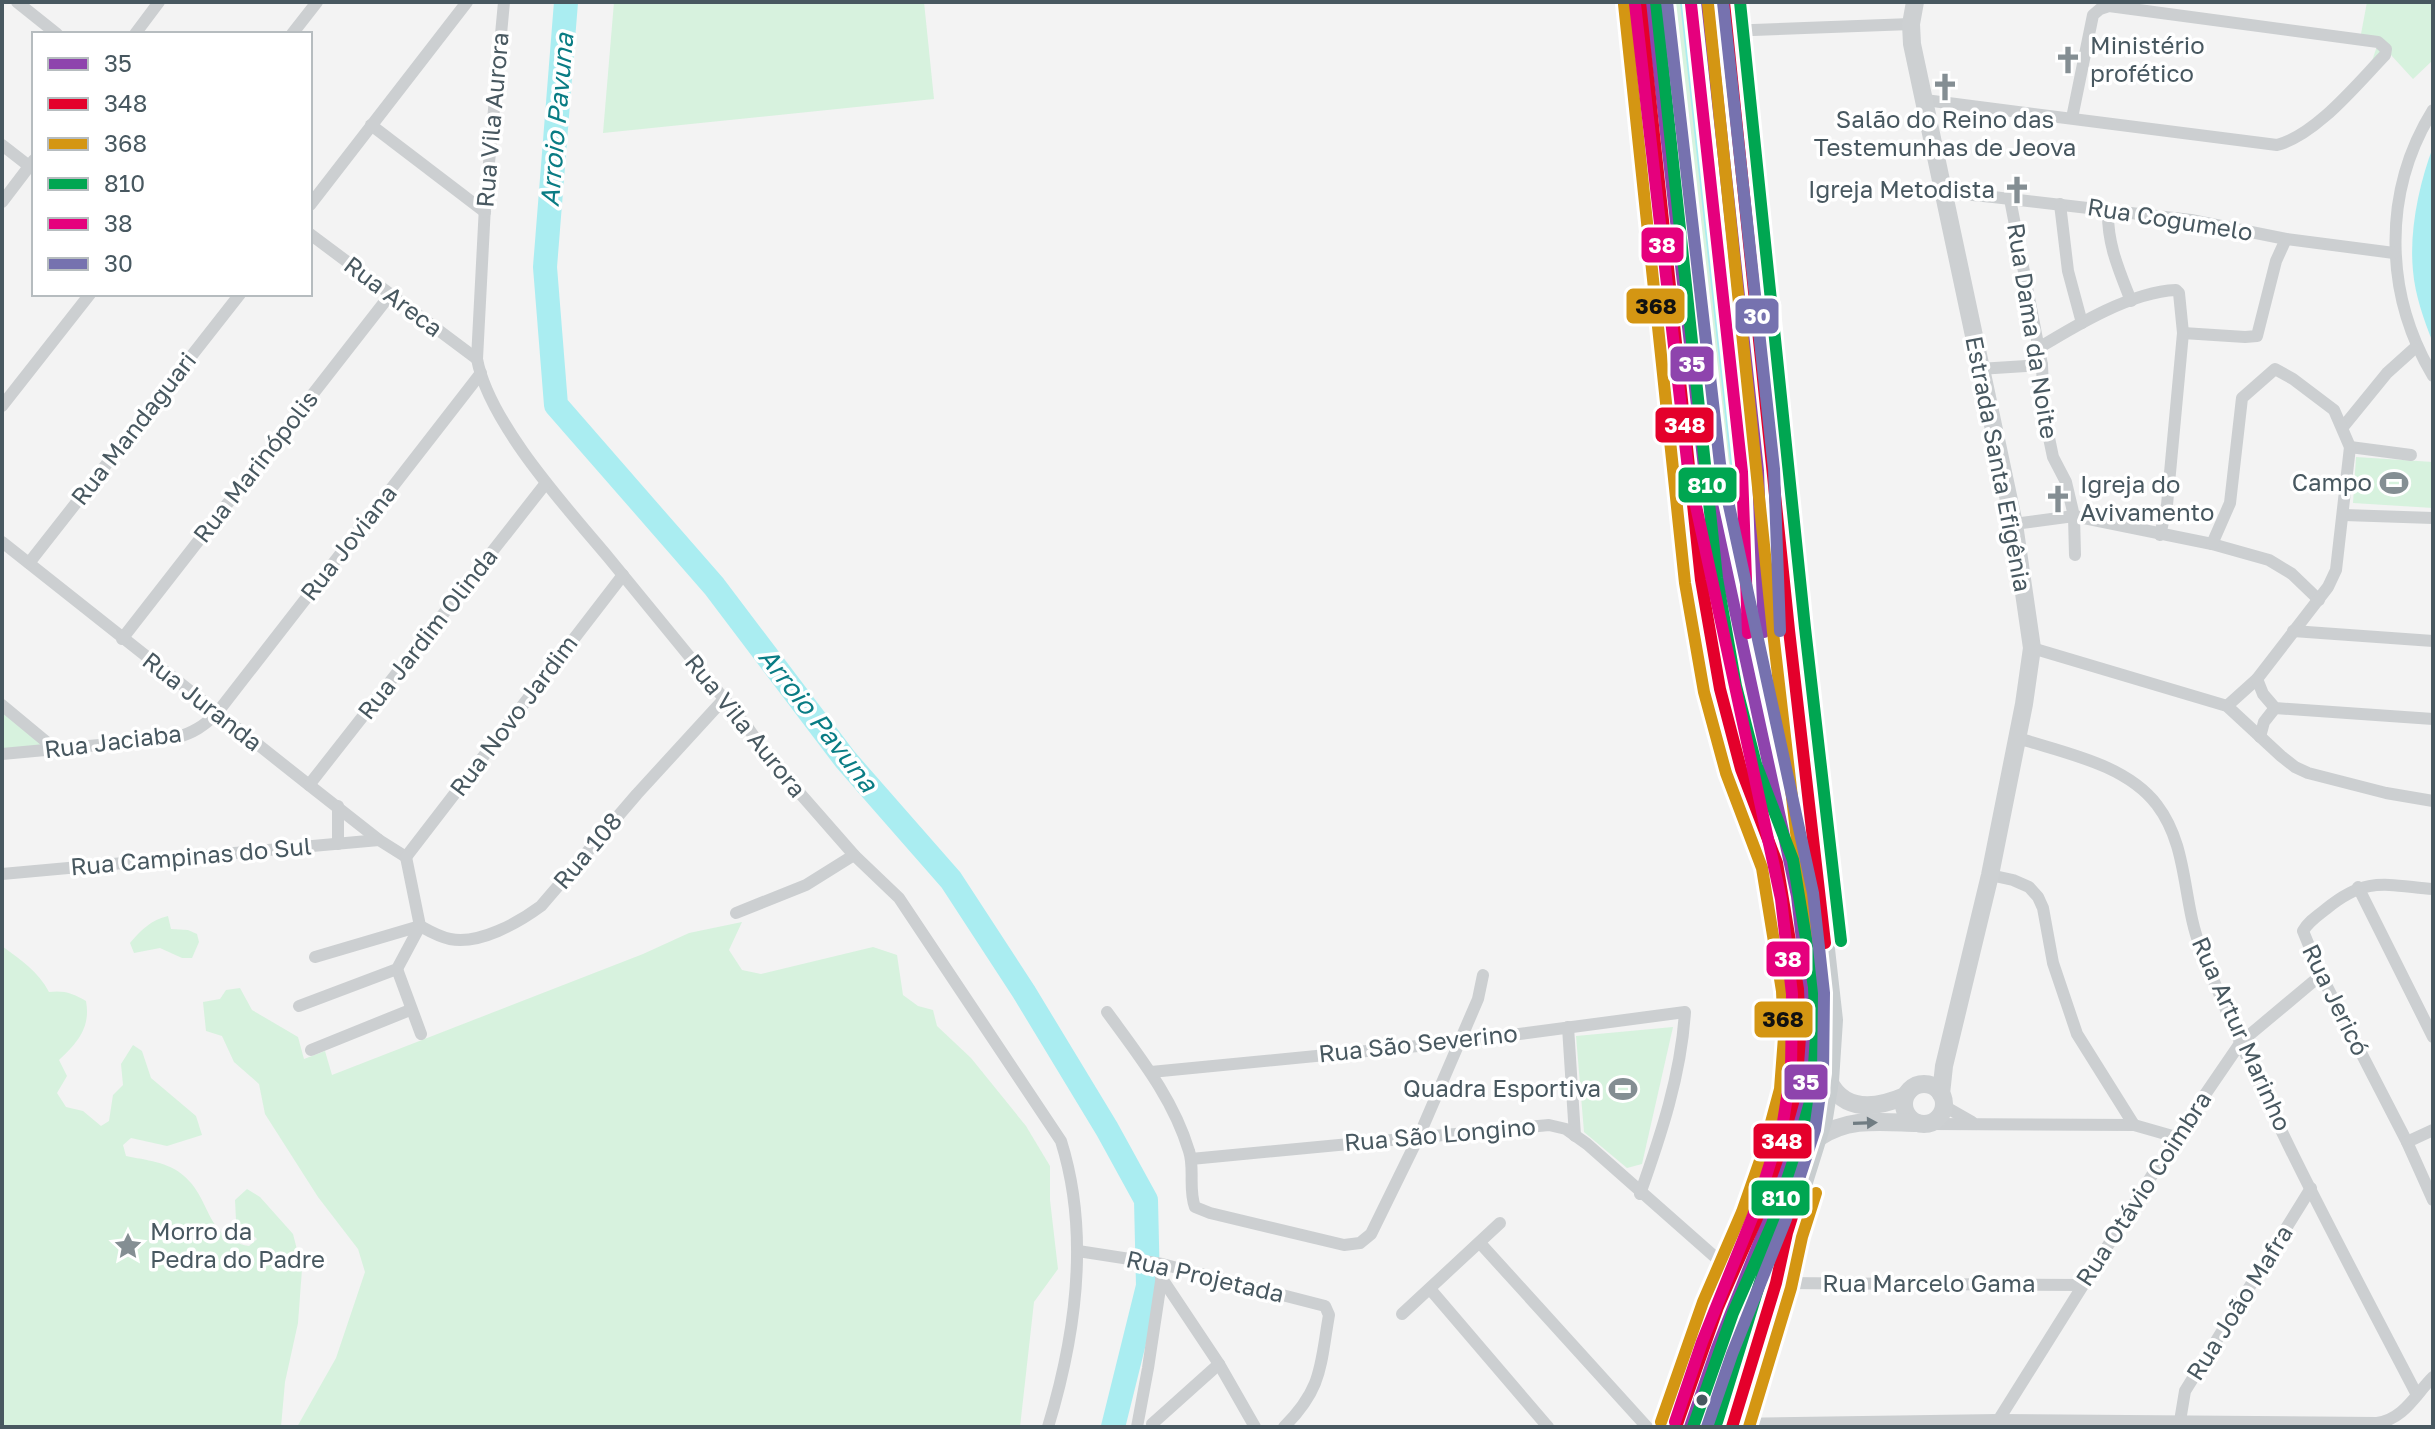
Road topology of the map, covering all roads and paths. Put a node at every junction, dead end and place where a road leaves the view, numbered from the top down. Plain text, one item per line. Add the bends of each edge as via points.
1 (17, 2) edge
2 (159, 2) edge
3 (317, 2) edge
4 (467, 2) edge
5 (504, 2) edge
6 (1640, 2) edge
7 (1724, 2) edge
8 (1915, 2) edge
9 (1911, 24) junction
10 (1726, 31) junction
11 (54, 32) edge
12 (136, 32) edge
13 (294, 32) edge
14 (1925, 100) junction
15 (2433, 110) edge
16 (2072, 118) junction
17 (371, 125) junction
18 (2, 145) edge
19 (32, 163) edge
20 (1944, 196) junction
21 (2010, 199) junction
22 (2, 202) edge
23 (312, 202) edge
24 (2060, 204) junction
25 (2108, 210) junction
26 (485, 212) junction
27 (312, 236) edge
28 (2286, 239) junction
29 (2394, 253) junction
30 (390, 295) junction
31 (88, 296) edge
32 (238, 296) edge
33 (2131, 301) junction
34 (2082, 323) junction
35 (2183, 333) junction
36 (2417, 346) junction
37 (2037, 349) junction
38 (477, 359) junction
39 (2042, 365) junction
40 (1979, 369) junction
41 (481, 373) junction
42 (2433, 376) edge
43 (2, 406) edge
44 (2343, 427) junction
45 (2350, 447) junction
46 (2411, 455) dead end
47 (546, 483) junction
48 (2344, 515) junction
49 (2074, 516) junction
50 (2433, 518) edge
51 (2014, 524) junction
52 (2160, 535) junction
53 (2, 542) edge
54 (2212, 544) junction
55 (2075, 555) dead end
56 (29, 563) junction
57 (623, 575) junction
58 (1784, 576) junction
59 (1701, 580) junction
60 (2319, 600) junction
61 (2293, 631) junction
62 (122, 639) junction
63 (2433, 641) edge
64 (2032, 648) junction
65 (1796, 674) junction
66 (2257, 679) junction
67 (1720, 689) junction
68 (724, 699) junction
69 (2, 705) edge
70 (2227, 706) junction
71 (2275, 708) junction
72 (217, 713) junction
73 (2433, 719) edge
74 (2260, 737) junction
75 (2018, 738) junction
76 (55, 749) junction
77 (2, 754) edge
78 (309, 785) junction
79 (2433, 801) edge
80 (338, 806) junction
81 (379, 840) junction
82 (338, 844) junction
83 (854, 855) junction
84 (406, 857) junction
85 (2, 874) edge
86 (1990, 875) junction
87 (2358, 887) junction
88 (2433, 889) edge
89 (736, 913) dead end
90 (420, 926) junction
91 (315, 957) dead end
92 (397, 969) junction
93 (1483, 975) dead end
94 (2321, 975) junction
95 (299, 1006) dead end
96 (410, 1010) junction
97 (1107, 1012) dead end
98 (1568, 1027) junction
99 (421, 1034) dead end
100 (2433, 1037) edge
101 (1459, 1042) junction
102 (2241, 1042) junction
103 (311, 1050) dead end
104 (1944, 1066) junction
105 (1151, 1072) junction
106 (1829, 1081) junction
107 (1912, 1090) junction
108 (1942, 1100) junction
109 (1972, 1122) junction
110 (1923, 1123) junction
111 (2134, 1125) junction
112 (2433, 1130) edge
113 (1419, 1136) junction
114 (1575, 1136) junction
115 (2176, 1137) junction
116 (1818, 1138) junction
117 (2407, 1142) junction
118 (1191, 1159) junction
119 (2311, 1188) junction
120 (1640, 1194) junction
121 (2433, 1200) edge
122 (1500, 1223) dead end
123 (1480, 1243) junction
124 (1078, 1251) junction
125 (1158, 1268) junction
126 (1732, 1272) junction
127 (1776, 1283) junction
128 (2082, 1285) junction
129 (1430, 1289) junction
130 (1402, 1314) dead end
131 (1219, 1364) junction
132 (2433, 1377) edge
133 (2417, 1395) junction
134 (1139, 1412) junction
135 (2402, 1413) junction
136 (2180, 1421) junction
137 (1997, 1423) edge
138 (1153, 1425) edge
139 (1732, 1426) edge
140 (1048, 1427) edge
141 (1137, 1427) edge
142 (1255, 1427) edge
143 (1284, 1427) edge
144 (1548, 1427) edge
145 (1647, 1427) edge
146 (1676, 1427) edge
147 (2409, 1427) edge

1 - 11 street
2 - 12 street
3 - 13 street
4 - 17 street
5 - 26 street, Rua Vila Aurora
6 - 59 main road
7 - 10 main road
8 - 9 street, Estrada Santa Efigênia
9 - 10 street
9 - 14 street, Estrada Santa Efigênia
10 - 58 main road
14 - 16 street
14 - 20 street, Estrada Santa Efigênia
15 - 29 street via 2401,184
16 - 16 street via 2277,145 2292,141 2352,91 2386,49 2378,42 2109,6 2093,15
17 - 23 street
17 - 26 street
18 - 19 street
19 - 22 street
20 - 21 street, Rua Cogumelo
20 - 40 street, Estrada Santa Efigênia
21 - 24 street, Rua Cogumelo
21 - 37 street, Rua Dama da Noite
24 - 25 street, Rua Cogumelo
24 - 34 street via 2068,271
25 - 28 street, Rua Cogumelo
25 - 33 street via 2111,249
26 - 38 street, Rua Vila Aurora
27 - 30 street, Rua Areca
28 - 29 street, Rua Cogumelo
28 - 35 street via 2257,336
29 - 36 street via 2403,307
30 - 38 street, Rua Areca
30 - 62 street, Rua Marinópolis
31 - 43 street
32 - 56 street, Rua Mandaguari
33 - 34 street
33 - 35 street via 2176,290 2183,307
34 - 37 street
35 - 52 street
36 - 42 street
36 - 44 street
37 - 39 street, Rua Dama da Noite
38 - 41 street, Rua Vila Aurora
39 - 40 street
39 - 49 street, Rua Dama da Noite via 2053,457
40 - 51 street, Estrada Santa Efigênia
41 - 47 street, Rua Vila Aurora via 503,421
41 - 72 street, Rua Joviana
44 - 45 street
44 - 54 street via 2334,410 2275,369 2242,398 2230,503
45 - 46 street
45 - 48 street
47 - 57 street, Rua Vila Aurora
47 - 78 street, Rua Jardim Olinda
48 - 50 street
48 - 60 street via 2336,570
49 - 51 street
49 - 52 street
49 - 55 street, Rua Dama da Noite
51 - 64 street, Estrada Santa Efigênia
52 - 54 street
53 - 56 street, Rua Juranda
54 - 60 street via 2269,560
56 - 62 street, Rua Juranda
57 - 68 street, Rua Vila Aurora
57 - 84 street, Rua Novo Jardim
58 - 59 main road via 1763,617 1745,618 1723,610
58 - 65 main road
59 - 67 main road
60 - 61 street
61 - 63 street
61 - 66 street
62 - 72 street, Rua Juranda
64 - 70 street
64 - 75 street, Estrada Santa Efigênia
65 - 67 main road via 1766,646 1743,648 1725,661
65 - 106 main road via 1833,1020
66 - 70 street
66 - 71 street
67 - 126 main road via 1741,769 1777,863 1798,989 1800,1037 1796,1092 1778,1157
68 - 83 street, Rua Vila Aurora
68 - 90 street, Rua 108 via 541,906 511,925 469,939 446,939
69 - 76 street
70 - 74 street
71 - 73 street
71 - 74 street
72 - 76 street, Rua Jaciaba via 193,732 175,738
72 - 78 street, Rua Juranda
74 - 79 street via 2308,773
75 - 86 street, Estrada Santa Efigênia
75 - 102 street, Rua Artur Marinho via 2127,779 2157,805 2178,849 2199,945
76 - 77 street, Rua Jaciaba
78 - 80 street, Rua Juranda
80 - 81 street, Rua Juranda
80 - 82 street
81 - 82 street, Rua Campinas do Sul
81 - 84 street, Rua Juranda
82 - 85 street, Rua Campinas do Sul
83 - 89 street via 806,885
83 - 124 street, Rua Vila Aurora via 899,898 1061,1141 1070,1169
84 - 90 street
86 - 104 street, Estrada Santa Efigênia
86 - 111 street via 2029,887 2038,897 2077,1034
87 - 88 street
87 - 94 street, Rua Jericó via 2303,931
87 - 100 street
90 - 91 street
90 - 92 street
92 - 95 street
92 - 96 street
93 - 101 street
94 - 102 street, Rua Otávio Coimbra
94 - 117 street, Rua Jericó
96 - 99 street
96 - 103 street
97 - 105 street
98 - 101 street, Rua São Severino
98 - 114 street
98 - 120 street, Rua São Severino via 1685,1012 1678,1068
101 - 105 street, Rua São Severino
101 - 113 street
102 - 115 street, Rua Otávio Coimbra
102 - 119 street, Rua Artur Marinho
104 - 107 street
104 - 108 street, Estrada Santa Efigênia
105 - 118 street via 1171,1103
106 - 107 street via 1840,1097 1864,1106 1885,1104
106 - 116 main road
107 - 108 street via 1932,1086
107 - 110 street via 1903,1102 1906,1115
108 - 109 street
108 - 110 street via 1939,1117
109 - 110 street
109 - 111 street
116 -> 110 street via 1862,1121
111 - 115 street
112 - 117 street
113 - 114 street, Rua São Longino via 1549,1125
113 - 118 street, Rua São Longino
113 - 118 street via 1371,1234 1354,1245 1200,1210 1192,1200
114 - 120 street, Rua São Longino
115 - 128 street, Rua Otávio Coimbra
116 - 127 main road
117 - 121 street, Rua Jericó
119 - 133 street, Rua Artur Marinho
119 - 136 street, Rua João Mafra via 2185,1391
120 - 126 street, Rua São Longino
122 - 123 street
123 - 129 street
123 - 145 street
124 - 125 street, Rua Projetada via 1137,1259
124 - 140 street, Rua Vila Aurora via 1068,1340
125 - 131 street
125 - 134 street
125 - 143 street, Rua Projetada via 1329,1310 1315,1387
126 - 146 main road
127 - 128 street, Rua Marcelo Gama
127 - 139 main road
128 - 137 street, Rua Otávio Coimbra
129 - 130 street
129 - 144 street
131 - 138 street
131 - 142 street
132 - 133 street
133 - 135 street
134 - 138 street
134 - 141 street
135 - 136 street via 2377,1423
135 - 147 street
136 - 137 street
137 - 139 street

